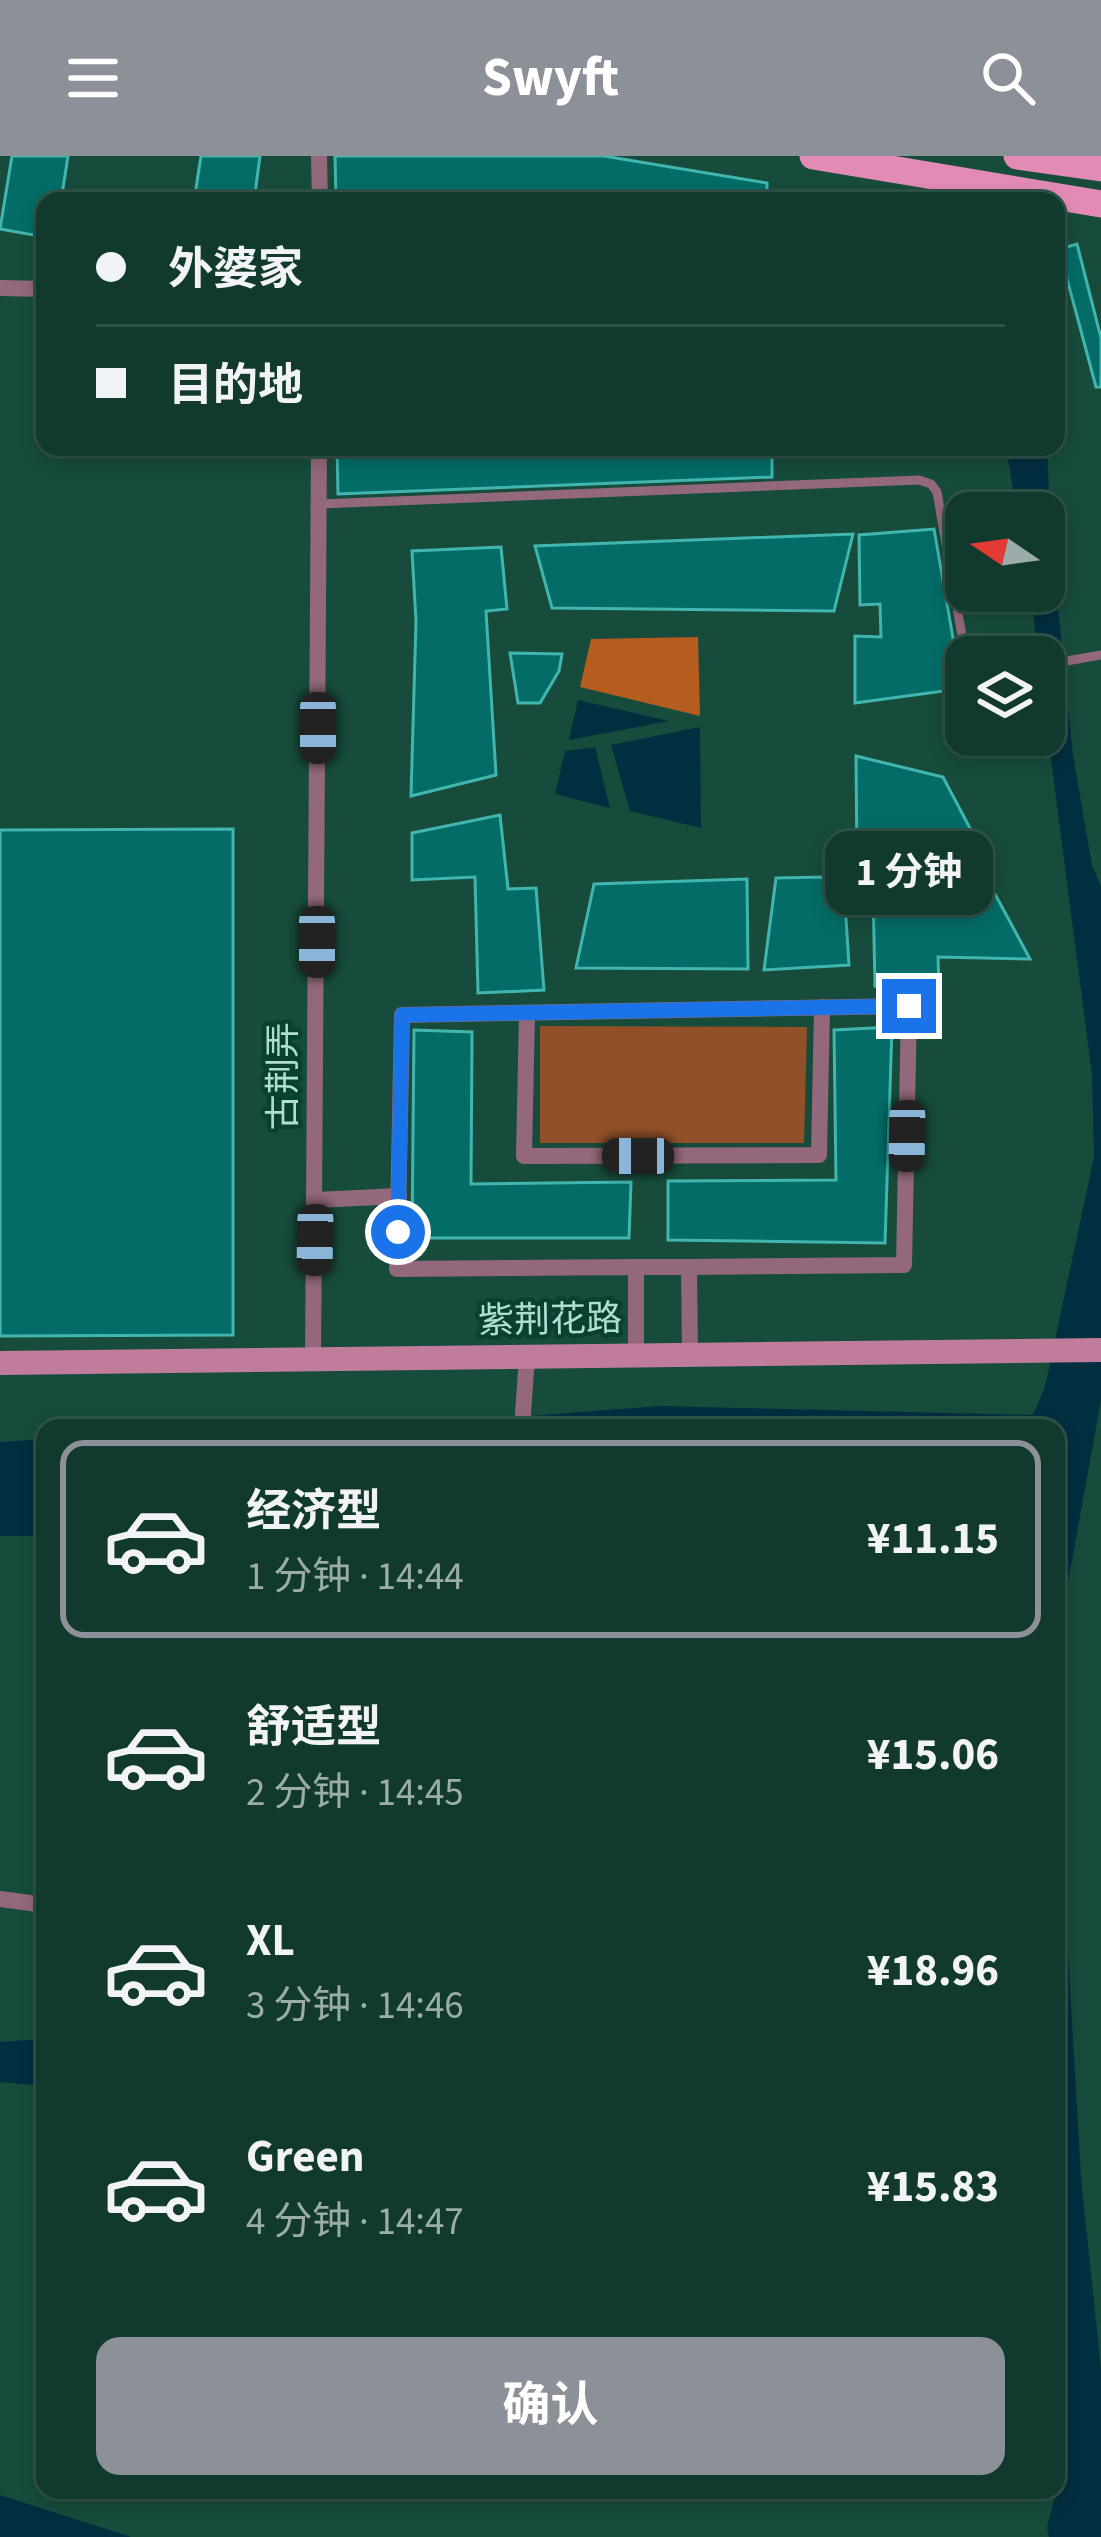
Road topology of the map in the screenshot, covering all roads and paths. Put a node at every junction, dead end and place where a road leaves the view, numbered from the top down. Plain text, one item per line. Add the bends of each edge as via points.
1 (320, 156) edge
2 (813, 156) edge
3 (1017, 156) edge
4 (1097, 167) edge
5 (320, 192) edge
6 (1024, 192) edge
7 (1065, 199) edge
8 (1101, 205) edge
9 (0, 288) edge
10 (36, 289) edge
11 (320, 456) edge
12 (319, 505) junction
13 (962, 636) edge
14 (1101, 655) edge
15 (1065, 661) edge
16 (822, 1007) junction
17 (526, 1012) junction
18 (398, 1196) junction
19 (316, 1200) junction
20 (636, 1267) junction
21 (689, 1267) junction
22 (1101, 1350) edge
23 (636, 1354) junction
24 (690, 1354) junction
25 (527, 1357) junction
26 (313, 1361) junction
27 (0, 1363) edge
28 (523, 1419) edge
29 (0, 1899) edge
30 (36, 1904) edge

1 - 5 street
2 - 6 main road
3 - 4 main road
7 - 8 main road
9 - 10 street
11 - 12 street, 古荆弄
12 - 13 lane via 919,479 937,492
12 - 19 street, 古荆弄
14 - 15 lane
16 - 17 street
16 - 17 street via 819,1156 524,1156
16 - 21 street via 909,1006 904,1265
17 - 18 street via 402,1015
18 - 19 street
18 - 20 street via 397,1269
19 - 26 street, 古荆弄
20 - 21 street
20 - 23 street
21 - 24 street
22 - 24 street, 紫荆花路
23 - 24 street, 紫荆花路
23 - 25 street, 紫荆花路
25 - 26 street, 紫荆花路
25 - 28 street
26 - 27 street, 紫荆花路
29 - 30 street

